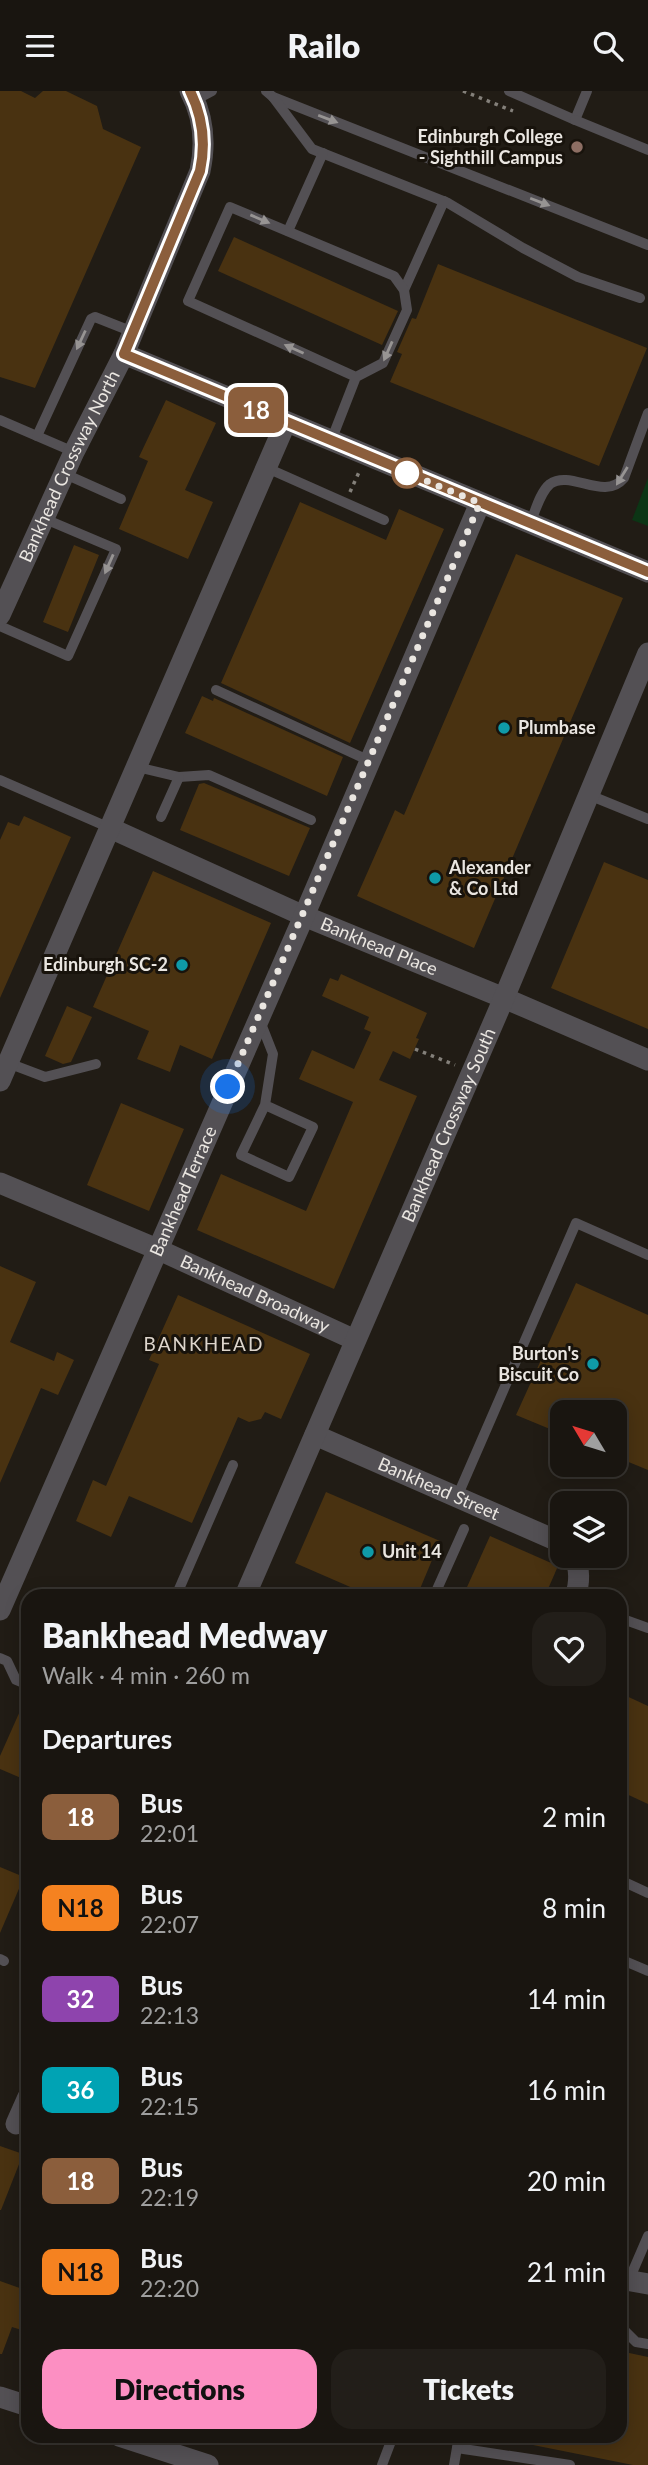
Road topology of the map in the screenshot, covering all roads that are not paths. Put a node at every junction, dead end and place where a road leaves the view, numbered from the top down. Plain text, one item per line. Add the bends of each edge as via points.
1 (509, 91) edge
2 (587, 91) edge
3 (199, 94) edge
4 (270, 94) edge
5 (575, 120) junction
6 (648, 150) edge
7 (323, 153) junction
8 (444, 201) junction
9 (288, 231) junction
10 (648, 245) edge
11 (404, 290) junction
12 (640, 298) dead end
13 (133, 332) junction
14 (124, 354) junction
15 (356, 377) junction
16 (648, 413) edge
17 (0, 421) edge
18 (286, 422) junction
19 (37, 436) junction
20 (331, 441) junction
21 (74, 452) junction
22 (267, 468) junction
23 (65, 474) junction
24 (121, 499) dead end
25 (480, 503) junction
26 (45, 519) junction
27 (383, 520) dead end
28 (530, 524) junction
29 (648, 572) edge
30 (0, 615) edge
31 (0, 626) edge
32 (648, 653) edge
33 (216, 690) dead end
34 (370, 761) junction
35 (137, 767) junction
36 (179, 777) junction
37 (0, 780) edge
38 (589, 795) junction
39 (161, 817) dead end
40 (648, 818) edge
41 (311, 820) dead end
42 (110, 828) junction
43 (304, 916) junction
44 (504, 998) junction
45 (258, 1018) junction
46 (648, 1060) edge
47 (96, 1064) dead end
48 (4, 1072) edge
49 (265, 1105) junction
50 (1, 1186) edge
51 (157, 1249) junction
52 (648, 1255) edge
53 (355, 1340) junction
54 (316, 1435) junction
55 (233, 1465) dead end
56 (457, 1497) junction
57 (464, 1529) dead end
58 (550, 1538) edge
59 (577, 1568) edge
60 (179, 1589) edge
61 (249, 1589) edge
62 (437, 1589) edge
63 (578, 1589) edge
64 (0, 1610) edge
65 (627, 1620) edge
66 (648, 1628) edge
67 (0, 1658) edge
68 (21, 1682) edge
69 (627, 1884) edge
70 (648, 1892) edge
71 (627, 1962) edge
72 (648, 1971) edge
73 (648, 2236) edge
74 (632, 2281) edge
75 (627, 2333) edge
76 (648, 2344) edge
77 (0, 2397) edge
78 (21, 2404) edge
79 (140, 2443) edge
80 (390, 2443) edge
81 (458, 2443) edge
82 (457, 2448) junction
83 (208, 2465) edge
84 (382, 2465) edge
85 (454, 2465) edge
86 (570, 2465) edge

1 - 5 lane
2 - 5 lane
3 - 13 street, Bankhead Crossway North via 204,141 200,171
4 - 7 lane via 312,149
4 -> 10 lane
5 - 6 lane
7 - 8 lane
7 - 9 lane
8 - 11 lane
8 - 12 lane via 578,277
9 - 11 lane via 394,276
15 -> 9 lane via 188,301 230,207
11 -> 15 lane via 407,310 383,363
13 - 14 street, Bankhead Crossway North
13 -> 19 lane via 91,319
14 - 18 street
14 - 21 street, Bankhead Crossway North
15 - 20 lane
16 -> 28 lane via 620,483 615,487 560,480 551,484
17 - 19 lane
18 - 20 street
18 - 22 street
19 - 21 lane
20 - 25 street
21 - 23 street, Bankhead Crossway North
22 - 27 lane
22 - 35 street
23 - 24 lane
23 - 26 street, Bankhead Crossway North
25 - 28 street
25 - 34 street, Bankhead Terrace
26 - 30 street, Bankhead Crossway North
26 -> 31 lane via 116,549 68,656
28 - 29 street
32 - 38 street, Bankhead Crossway South
33 - 34 lane
34 - 43 street, Bankhead Terrace
35 - 36 lane
35 - 42 street
36 - 39 lane
36 - 41 lane via 209,775
37 - 42 lane
38 - 40 lane
38 - 44 street, Bankhead Crossway South
42 - 43 street, Bankhead Place
42 - 48 street
43 - 44 street, Bankhead Place
43 - 45 street, Bankhead Terrace
44 - 46 street, Bankhead Place
44 - 53 street, Bankhead Crossway South
45 - 49 lane via 273,1054
45 - 51 street, Bankhead Terrace
47 - 48 lane via 45,1077
49 - 49 lane via 241,1155 289,1177 313,1128
50 - 51 street, Bankhead Broadway
51 - 53 street, Bankhead Broadway
51 - 64 street, Bankhead Terrace
52 - 56 lane via 576,1223
53 - 54 street, Bankhead Crossway South
54 - 56 street, Bankhead Street
54 - 61 street, Bankhead Crossway South
55 - 60 lane
56 - 58 street, Bankhead Street
57 - 62 lane
59 - 63 street
65 - 66 lane
67 - 68 lane
69 - 70 lane
71 - 72 lane
73 - 74 lane
75 - 76 lane via 636,2342
77 - 78 street
79 - 83 street
80 - 84 lane
81 - 82 lane
82 - 85 lane
82 - 86 lane

